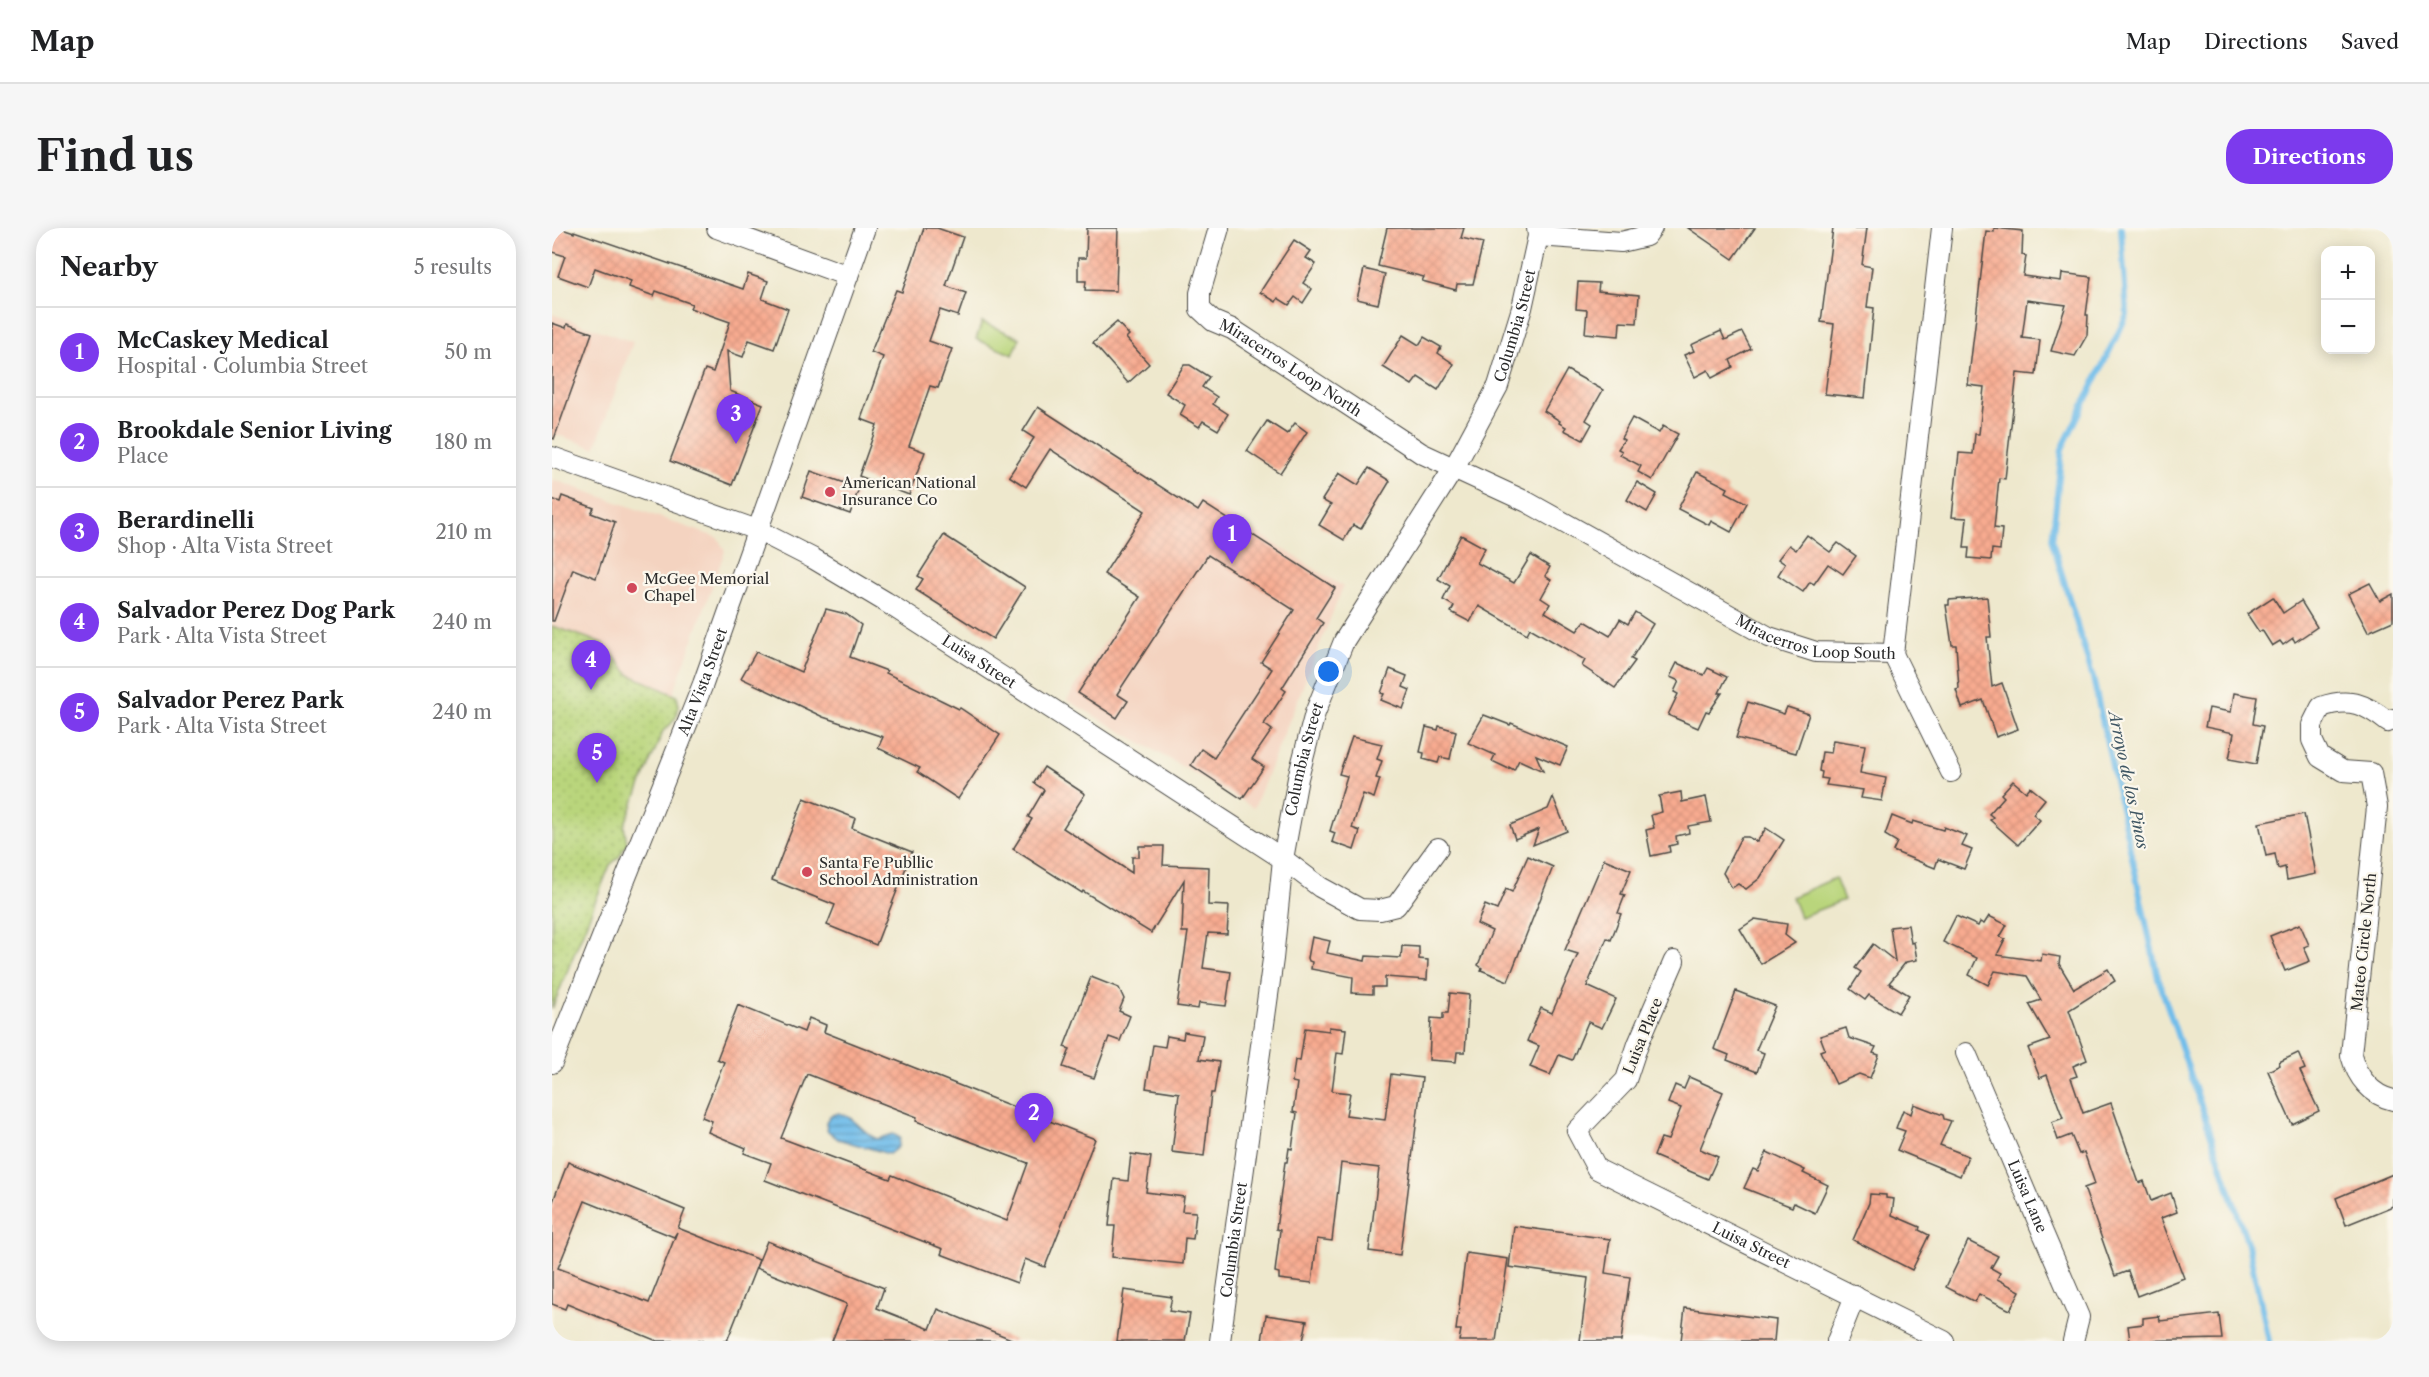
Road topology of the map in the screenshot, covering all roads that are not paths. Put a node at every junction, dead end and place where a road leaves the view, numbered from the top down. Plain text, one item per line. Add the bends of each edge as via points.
1 (717, 228) edge
2 (865, 228) edge
3 (1219, 228) edge
4 (1652, 228) edge
5 (1942, 228) edge
6 (1537, 232) edge
7 (848, 276) junction
8 (552, 457) edge
9 (1454, 468) junction
10 (758, 530) junction
11 (1893, 654) junction
12 (2393, 719) edge
13 (1951, 772) dead end
14 (1438, 848) dead end
15 (1283, 859) junction
16 (1674, 961) dead end
17 (1966, 1053) dead end
18 (552, 1064) edge
19 (2393, 1100) edge
20 (1577, 1131) joint
21 (1856, 1296) junction
22 (1220, 1341) edge
23 (1837, 1341) edge
24 (1944, 1341) edge
25 (2073, 1341) edge

1 - 7 street
2 - 7 street, Alta Vista Street
3 - 9 street, Miracerros Loop North via 1200,293 1200,309 1403,441
4 - 6 street via 1646,236 1621,242
5 - 11 street, Miracerros Loop South
6 - 9 street, Columbia Street via 1522,308 1498,386
7 - 10 street, Alta Vista Street
8 - 10 street, Luisa Street
9 - 11 street, Miracerros Loop South via 1527,502 1769,637 1816,652
9 - 15 street, Columbia Street via 1344,641 1315,713
10 - 15 street, Luisa Street via 886,602
10 - 18 street, Alta Vista Street via 703,684
11 - 13 street
12 - 19 street, Mateo Circle North via 2388,722 2373,709 2354,702 2336,702 2321,707 2312,725 2312,740 2320,757 2343,771 2371,773 2377,807 2351,1055 2355,1071 2366,1085
14 - 15 street, Luisa Street via 1396,906 1380,910 1360,909 1346,902
15 - 22 street, Columbia Street via 1273,959
16 - 20 street, Luisa Place via 1626,1080
17 - 25 street, Luisa Lane via 2079,1317
20 - 21 street, Luisa Street via 1597,1169
21 - 23 street
21 - 24 street, Luisa Street

